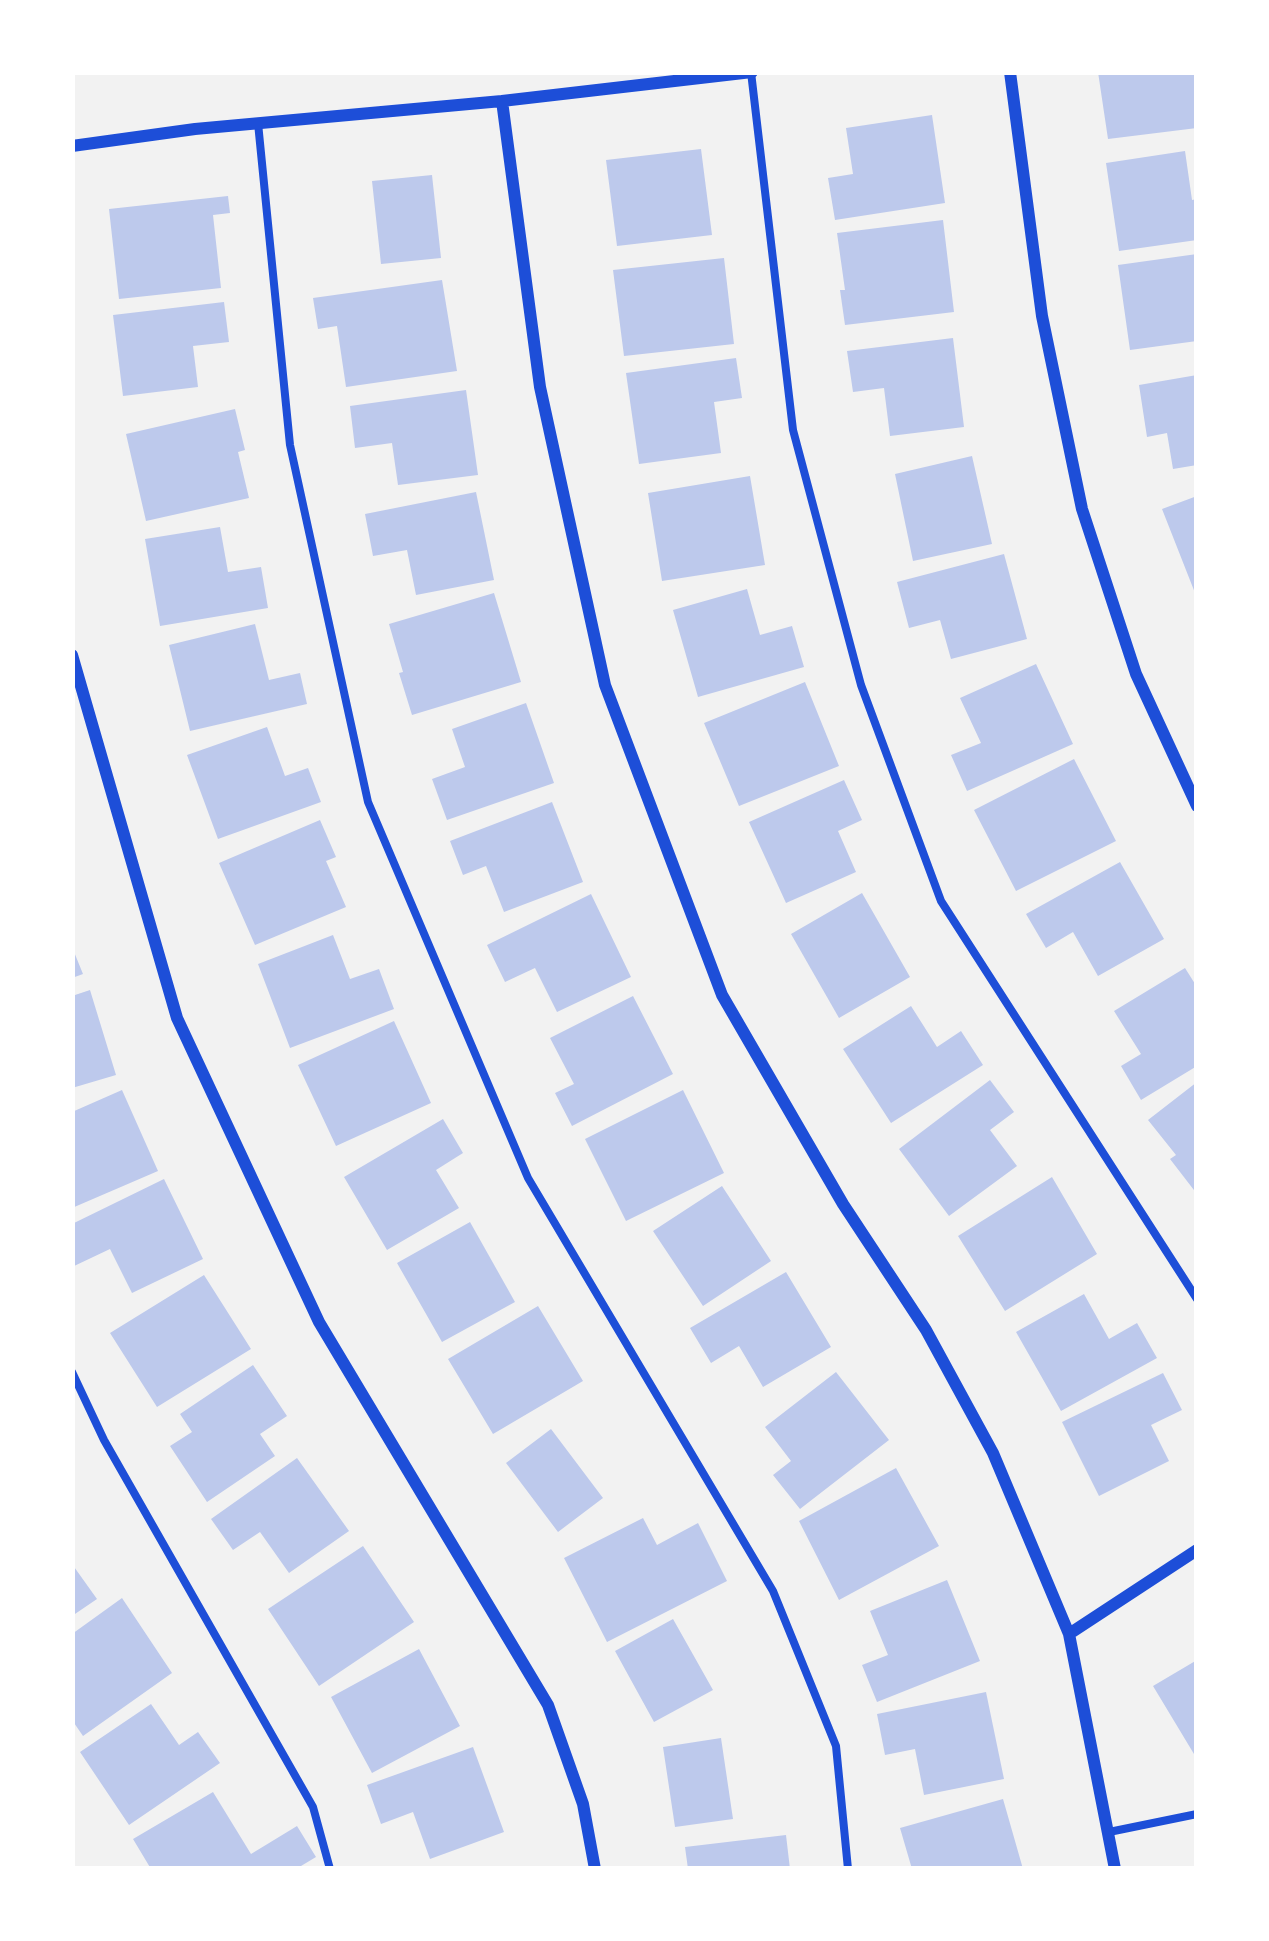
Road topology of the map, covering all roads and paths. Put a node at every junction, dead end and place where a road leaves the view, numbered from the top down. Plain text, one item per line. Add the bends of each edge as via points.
1 (752, 72) edge
2 (1010, 72) edge
3 (502, 101) junction
4 (258, 123) junction
5 (72, 146) edge
6 (72, 655) edge
7 (1197, 806) edge
8 (1197, 1299) edge
9 (72, 1372) edge
10 (1197, 1550) edge
11 (1069, 1634) junction
12 (1197, 1814) edge
13 (1108, 1832) junction
14 (330, 1869) edge
15 (595, 1869) edge
16 (848, 1869) edge
17 (1115, 1869) edge

1 - 3 street
1 - 8 lane via 793,430 861,685 941,901
2 - 7 street via 1042,316 1082,509 1136,674
3 - 4 street
3 - 11 street via 540,387 604,686 722,995 993,1453
4 - 5 street
4 - 16 lane via 290,445 368,802 528,1178 773,1591 836,1746
6 - 15 street via 177,1018 319,1322 548,1705 583,1804
9 - 14 lane via 313,1807
10 - 11 street
11 - 13 street
12 - 13 lane
13 - 17 street

